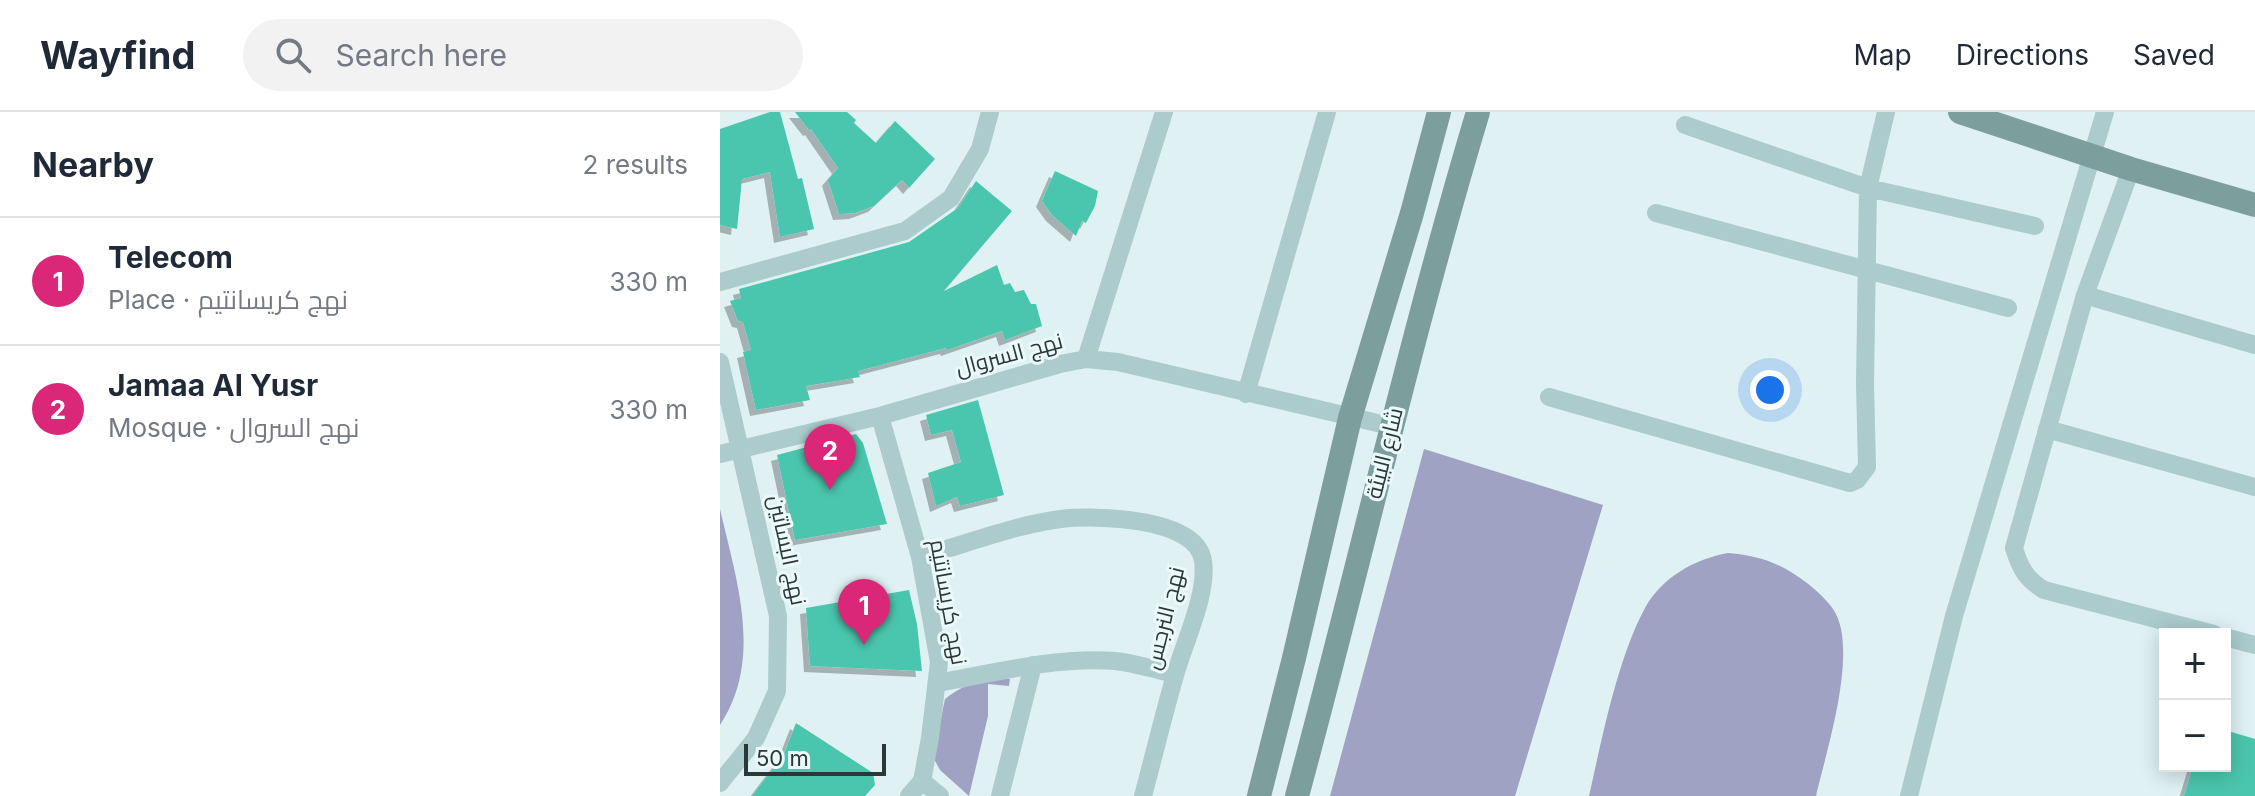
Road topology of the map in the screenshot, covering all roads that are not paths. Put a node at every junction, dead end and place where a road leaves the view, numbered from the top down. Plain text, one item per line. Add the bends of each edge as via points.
1 (990, 112) edge
2 (1164, 112) edge
3 (1327, 112) edge
4 (1439, 112) edge
5 (1478, 112) edge
6 (1886, 112) edge
7 (1960, 112) edge
8 (2105, 112) edge
9 (1685, 125) dead end
10 (2093, 155) junction
11 (2131, 169) junction
12 (1868, 188) junction
13 (2255, 205) edge
14 (1656, 213) dead end
15 (2035, 226) dead end
16 (1867, 268) junction
17 (720, 282) edge
18 (2085, 295) junction
19 (2008, 308) dead end
20 (2255, 345) edge
21 (1086, 359) junction
22 (720, 362) edge
23 (1246, 394) junction
24 (1549, 397) dead end
25 (880, 416) junction
26 (1350, 418) junction
27 (1390, 426) junction
28 (2047, 429) junction
29 (741, 449) junction
30 (720, 454) edge
31 (2255, 487) edge
32 (920, 557) junction
33 (2191, 628) edge
34 (2231, 639) edge
35 (2255, 645) edge
36 (1033, 665) junction
37 (1175, 674) junction
38 (938, 683) junction
39 (922, 781) junction
40 (720, 783) edge
41 (909, 796) edge
42 (940, 796) edge
43 (1000, 796) edge
44 (1143, 796) edge
45 (1259, 796) edge
46 (1297, 796) edge
47 (1909, 796) edge

1 - 17 street via 980,149 951,198 905,231
2 - 21 street, نهج السروال
3 - 23 street
4 - 26 street, شارع البيئة
5 - 27 street, شارع البيئة
6 - 12 street
7 - 10 street
8 - 10 street
9 - 12 street
10 - 11 street
10 - 47 street via 1954,616
11 - 13 street
11 - 18 street
12 - 15 street
12 - 16 street
14 - 16 street
16 - 19 street
16 - 24 street via 1867,467 1850,483
18 - 20 street
18 - 28 street
21 - 23 street
21 - 25 street, نهج السروال
22 - 29 street, نهج البساتين
23 - 26 street
25 - 29 street, نهج السروال
25 - 32 street, نهج كريسانتيم
26 - 27 street
26 - 45 street, شارع البيئة
27 - 46 street, شارع البيئة
28 - 31 street
28 - 33 street via 2014,548 2020,569 2044,590
29 - 30 street, نهج السروال
29 - 40 street, نهج البساتين via 778,616 777,691 756,738
32 - 37 street, نهج النرجس via 1062,519 1113,519 1179,531 1203,556 1204,572
32 - 38 street, نهج كريسانتيم
34 - 35 street
36 - 37 street via 1119,662
36 - 38 street
36 - 43 street
37 - 44 street, نهج النرجس
38 - 39 street, نهج كريسانتيم
39 - 41 street
39 - 42 street

